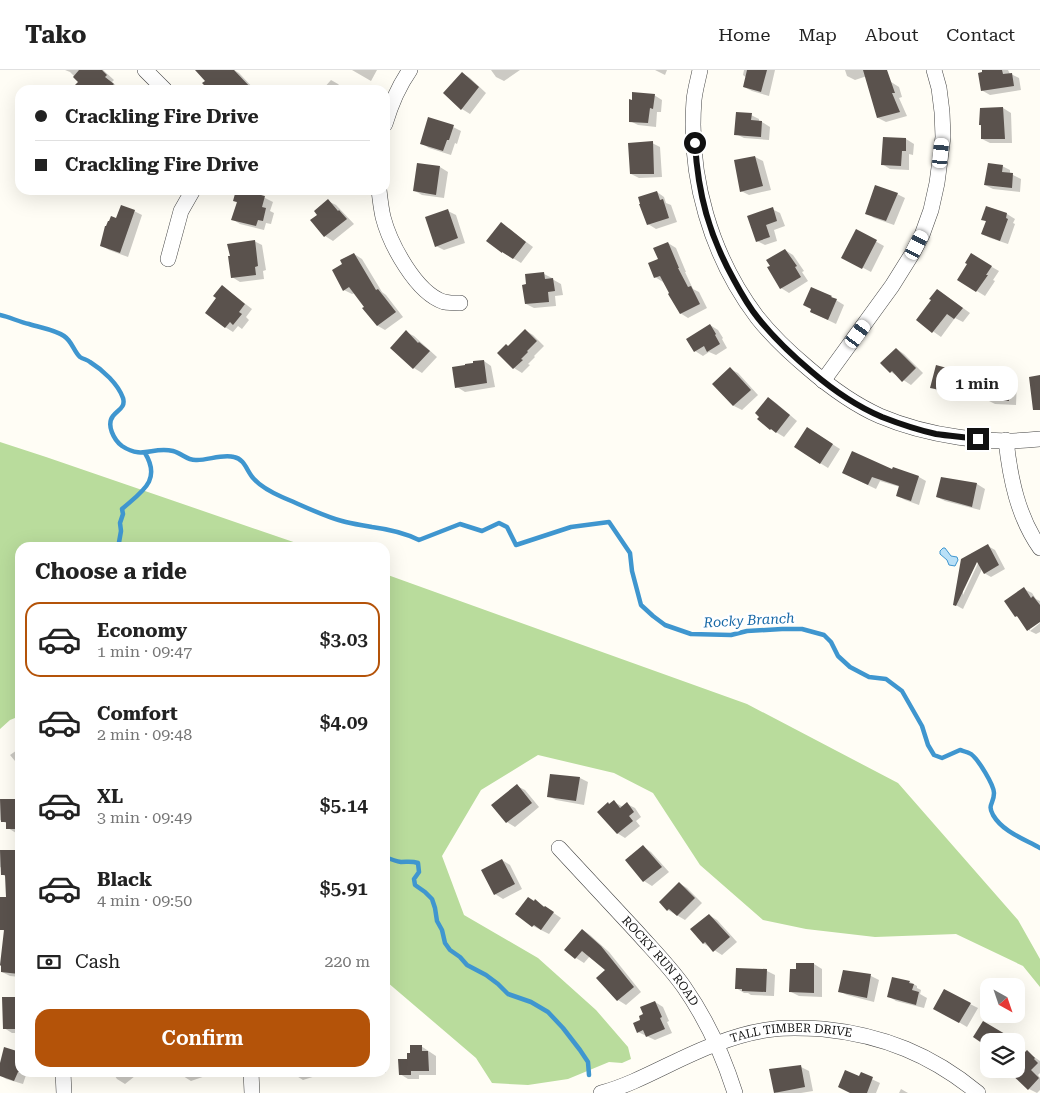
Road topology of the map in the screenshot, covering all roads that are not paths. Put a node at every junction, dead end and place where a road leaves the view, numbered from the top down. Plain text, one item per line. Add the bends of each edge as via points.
1 (145, 70) edge
2 (410, 70) edge
3 (700, 70) edge
4 (934, 70) edge
5 (160, 85) edge
6 (390, 108) edge
7 (191, 195) edge
8 (380, 195) edge
9 (168, 259) dead end
10 (460, 303) dead end
11 (824, 381) junction
12 (1040, 439) edge
13 (1006, 440) junction
14 (1040, 548) edge
15 (559, 848) dead end
16 (717, 1044) junction
17 (63, 1077) edge
18 (251, 1077) edge
19 (64, 1093) edge
20 (252, 1093) edge
21 (601, 1093) edge
22 (736, 1093) edge
23 (978, 1093) edge

1 - 5 street
2 - 6 street
3 - 11 street via 694,98 696,160 707,221 714,240 725,265 757,317 794,356
4 - 11 street via 939,88 943,137 938,183 931,210 922,235 892,286
7 - 9 street via 181,211
8 - 10 street via 382,216 390,237 413,276 435,298
11 - 13 street via 860,406 907,426 935,433
12 - 13 street
13 - 14 street via 1008,467 1015,493
15 - 16 street, ROCKY RUN ROAD via 683,986
16 - 21 street, TALL TIMBER DRIVE
16 - 22 street, ROCKY RUN ROAD
16 - 23 street, TALL TIMBER DRIVE via 775,1029 807,1028 864,1035 889,1042 942,1066
17 - 19 street
18 - 20 street

